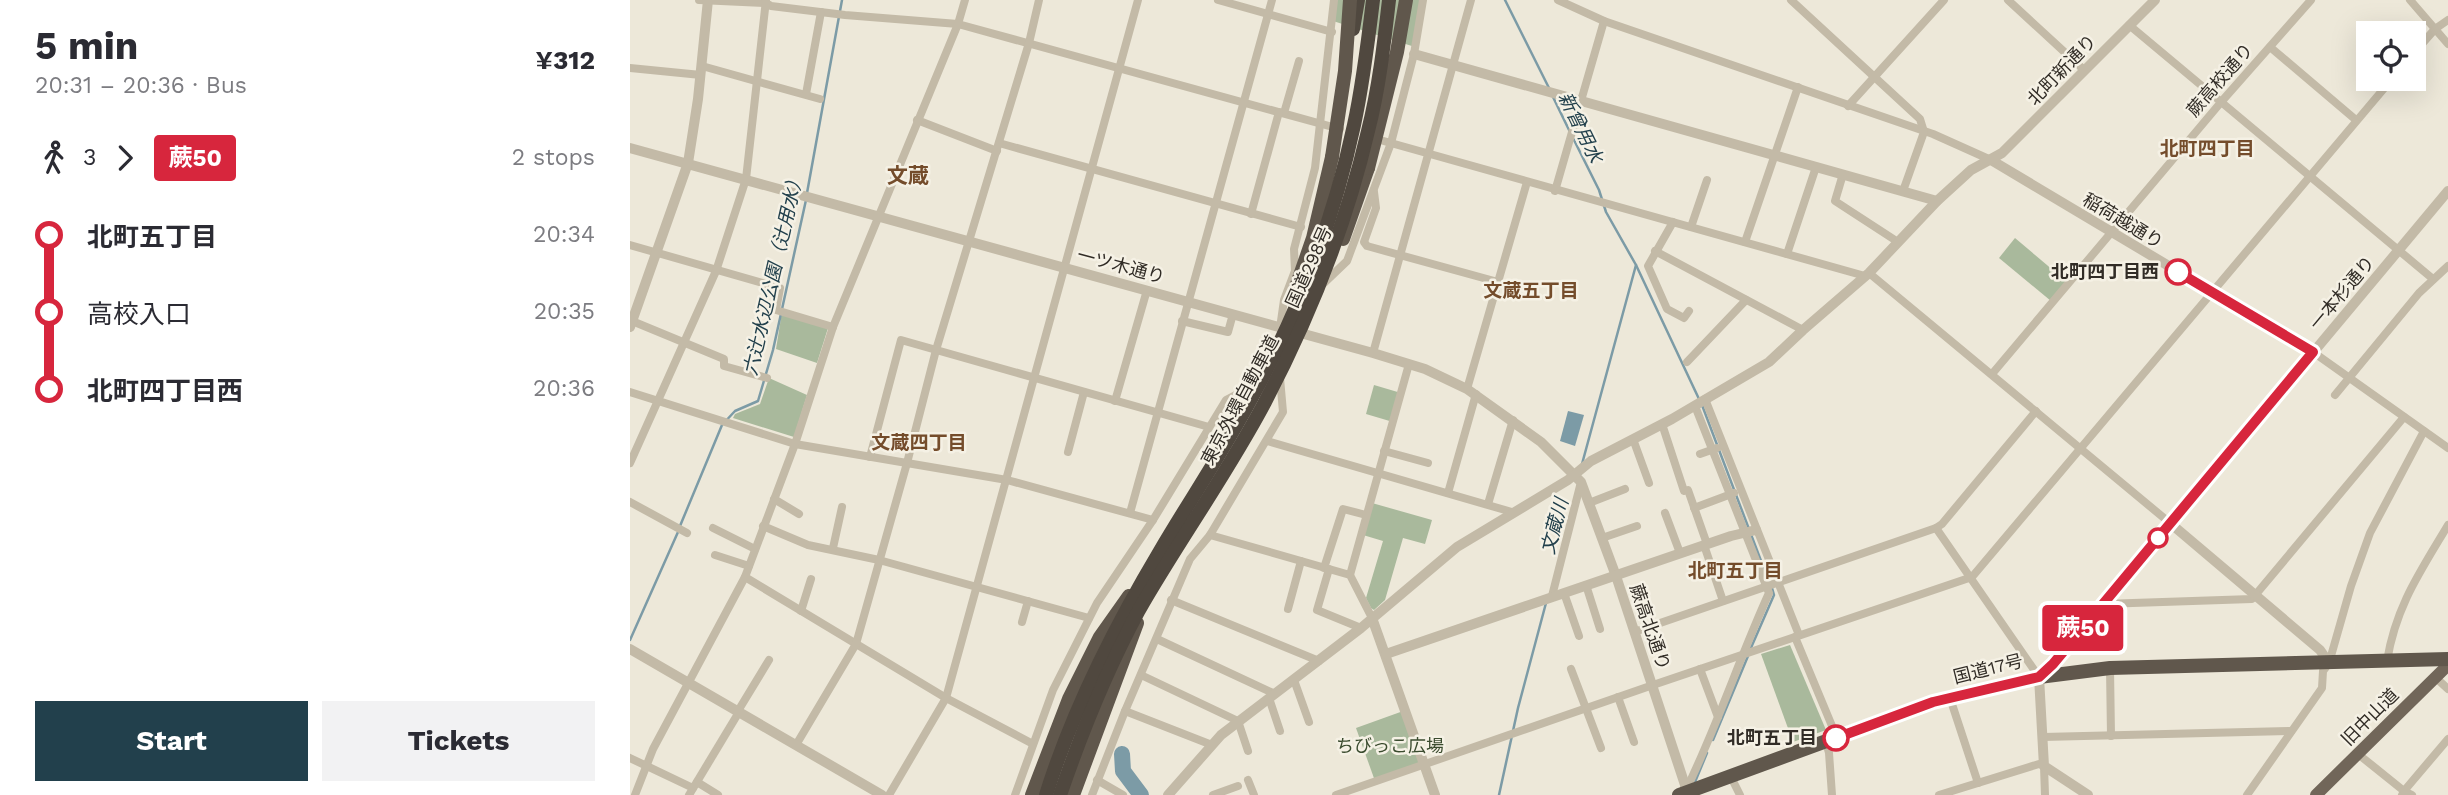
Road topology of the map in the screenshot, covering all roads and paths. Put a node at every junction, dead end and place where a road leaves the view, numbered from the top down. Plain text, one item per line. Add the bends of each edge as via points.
1 (699, 0) edge
2 (709, 0) edge
3 (965, 0) edge
4 (1039, 0) edge
5 (1139, 0) edge
6 (1218, 0) edge
7 (1272, 0) edge
8 (1334, 0) edge
9 (1350, 0) edge
10 (1358, 0) edge
11 (1373, 0) edge
12 (1389, 0) edge
13 (1406, 0) edge
14 (1423, 0) edge
15 (1471, 0) edge
16 (1558, 0) edge
17 (1791, 0) edge
18 (1944, 0) edge
19 (2008, 0) edge
20 (2155, 0) edge
21 (2311, 0) edge
22 (2410, 0) edge
23 (766, 2) edge
24 (821, 12) junction
25 (1269, 13) junction
26 (2448, 20) edge
27 (1604, 21) junction
28 (958, 24) junction
29 (2129, 25) junction
30 (2435, 29) junction
31 (1332, 32) junction
32 (2426, 39) edge
33 (1029, 43) junction
34 (2448, 44) edge
35 (2270, 47) junction
36 (1414, 54) junction
37 (1299, 61) dead end
38 (1452, 65) junction
39 (630, 68) edge
40 (1119, 68) junction
41 (701, 70) junction
42 (2084, 70) junction
43 (1345, 71) junction
44 (1874, 76) junction
45 (757, 81) junction
46 (1798, 88) junction
47 (2381, 91) edge
48 (806, 94) junction
49 (820, 99) dead end
50 (2222, 101) junction
51 (1244, 102) junction
52 (1581, 102) junction
53 (1848, 106) junction
54 (1281, 113) junction
55 (917, 120) junction
56 (2356, 120) junction
57 (1321, 124) junction
58 (1923, 132) junction
59 (1391, 143) junction
60 (998, 147) junction
61 (630, 148) edge
62 (1428, 153) junction
63 (1774, 155) junction
64 (1991, 160) junction
65 (688, 163) junction
66 (1816, 167) junction
67 (1092, 168) junction
68 (1843, 174) junction
69 (2309, 175) junction
70 (746, 179) junction
71 (1707, 180) dead end
72 (1527, 182) junction
73 (1374, 190) junction
74 (1555, 191) junction
75 (1903, 191) junction
76 (2448, 191) edge
77 (1937, 201) junction
78 (1216, 205) junction
79 (1251, 214) junction
80 (880, 215) junction
81 (1673, 222) junction
82 (1301, 227) junction
83 (1691, 227) junction
84 (2112, 232) junction
85 (969, 242) junction
86 (1745, 242) junction
87 (1898, 242) junction
88 (630, 244) edge
89 (2399, 249) junction
90 (1655, 251) junction
91 (657, 252) junction
92 (1787, 254) junction
93 (1400, 255) junction
94 (2448, 266) edge
95 (1065, 267) junction
96 (716, 271) junction
97 (1867, 275) junction
98 (2433, 279) junction
99 (1498, 282) junction
100 (1324, 283) junction
101 (1147, 289) junction
102 (2211, 292) junction
103 (1746, 300) junction
104 (1188, 301) junction
105 (1689, 311) dead end
106 (1233, 314) junction
107 (1182, 321) junction
108 (631, 324) edge
109 (833, 327) junction
110 (1280, 328) junction
111 (1803, 330) junction
112 (1300, 334) junction
113 (684, 342) junction
114 (936, 350) junction
115 (2313, 352) junction
116 (1373, 353) junction
117 (1687, 362) dead end
118 (1409, 364) junction
119 (1279, 372) junction
120 (1992, 374) junction
121 (2349, 377) junction
122 (767, 378) dead end
123 (1035, 378) junction
124 (1251, 387) junction
125 (630, 392) edge
126 (1084, 392) junction
127 (1471, 392) junction
128 (2335, 395) dead end
129 (657, 401) junction
130 (1115, 401) junction
131 (1700, 402) junction
132 (2036, 411) junction
133 (1157, 413) junction
134 (2404, 417) junction
135 (1513, 420) junction
136 (1662, 424) junction
137 (1209, 427) junction
138 (2424, 430) junction
139 (1633, 439) junction
140 (1267, 441) junction
141 (795, 444) junction
142 (1717, 448) junction
143 (2080, 449) junction
144 (2448, 449) edge
145 (1384, 451) junction
146 (1068, 452) dead end
147 (1700, 454) dead end
148 (870, 457) junction
149 (630, 463) edge
150 (907, 463) junction
151 (1427, 463) dead end
152 (1378, 473) junction
153 (1579, 476) junction
154 (1007, 481) junction
155 (1649, 484) dead end
156 (1625, 489) dead end
157 (1448, 493) junction
158 (1736, 493) junction
159 (774, 499) junction
160 (630, 502) edge
161 (1589, 503) junction
162 (1488, 504) junction
163 (842, 507) dead end
164 (1694, 508) junction
165 (1513, 512) junction
166 (1130, 513) junction
167 (1665, 513) dead end
168 (799, 514) dead end
169 (1366, 515) junction
170 (1153, 520) junction
171 (2170, 523) junction
172 (2448, 525) edge
173 (763, 526) junction
174 (1637, 526) dead end
175 (713, 528) dead end
176 (1936, 528) junction
177 (1751, 531) junction
178 (687, 533) dead end
179 (1210, 535) junction
180 (1602, 538) junction
181 (1706, 545) junction
182 (833, 548) junction
183 (755, 549) junction
184 (1680, 553) junction
185 (715, 555) dead end
186 (879, 560) junction
187 (1301, 561) junction
188 (749, 566) junction
189 (1327, 569) junction
190 (1350, 575) junction
191 (1616, 576) junction
192 (745, 577) junction
193 (1972, 578) junction
194 (811, 579) dead end
195 (1772, 584) junction
196 (1586, 585) junction
197 (977, 587) junction
198 (1141, 590) junction
199 (1564, 593) junction
200 (2255, 596) junction
201 (1549, 598) junction
202 (1171, 600) junction
203 (1028, 601) junction
204 (1723, 601) junction
205 (2103, 604) junction
206 (1288, 609) dead end
207 (801, 611) junction
208 (1089, 618) junction
209 (1372, 618) junction
210 (1022, 622) dead end
211 (1361, 628) junction
212 (1601, 628) dead end
213 (1634, 632) junction
214 (1579, 636) dead end
215 (1797, 636) junction
216 (1157, 639) junction
217 (856, 644) junction
218 (631, 652) edge
219 (1386, 654) junction
220 (1743, 654) junction
221 (2448, 659) edge
222 (769, 660) dead end
223 (1319, 660) junction
224 (2387, 661) junction
225 (2329, 663) junction
226 (2448, 665) edge
227 (2110, 668) junction
228 (1571, 669) dead end
229 (1700, 669) junction
230 (1141, 675) junction
231 (2039, 677) junction
232 (2435, 677) junction
233 (1294, 680) junction
234 (688, 682) junction
235 (1653, 685) junction
236 (2448, 689) edge
237 (1272, 696) junction
238 (1618, 697) junction
239 (946, 698) junction
240 (1950, 698) junction
241 (1083, 707) dead end
242 (1586, 708) junction
243 (1125, 711) junction
244 (738, 712) junction
245 (1718, 717) junction
246 (1238, 721) junction
247 (1309, 722) dead end
248 (1280, 731) dead end
249 (2291, 731) junction
250 (2111, 736) junction
251 (2043, 737) junction
252 (2448, 738) edge
253 (1832, 740) junction
254 (1634, 742) dead end
255 (1032, 744) junction
256 (796, 745) junction
257 (1212, 745) junction
258 (1601, 748) dead end
259 (2444, 750) edge
260 (1248, 751) dead end
261 (2358, 754) junction
262 (630, 758) edge
263 (1424, 764) junction
264 (2042, 765) junction
265 (646, 766) junction
266 (1731, 777) junction
267 (1097, 780) junction
268 (1248, 780) dead end
269 (1978, 783) junction
270 (1238, 786) dead end
271 (693, 789) edge
272 (1687, 792) edge
273 (2406, 794) edge
274 (635, 795) edge
275 (718, 795) edge
276 (882, 795) edge
277 (889, 795) edge
278 (1015, 795) edge
279 (1032, 795) edge
280 (1046, 795) edge
281 (1060, 795) edge
282 (1073, 795) edge
283 (1092, 795) edge
284 (1123, 795) edge
285 (1168, 795) edge
286 (1213, 795) edge
287 (1254, 795) edge
288 (1336, 795) edge
289 (1434, 795) edge
290 (1740, 795) edge
291 (1832, 795) edge
292 (1939, 795) edge
293 (2045, 795) edge
294 (2088, 795) edge
295 (2247, 795) edge
296 (2316, 795) edge

1 - 2 street
2 - 23 street
2 - 41 street
3 - 28 street
4 - 33 street
5 - 40 street
6 - 25 street
7 - 25 street
8 - 31 street
9 - 43 highway, 国道298号, bridge
10 - 43 highway, bridge
11 - 280 highway, 東京外環自動車道, bridge via 1354,126 1298,300 1252,398 1109,642
12 - 281 highway, 東京外環自動車道, bridge via 1369,129 1334,248 1311,306 1264,403 1125,638 1092,708
13 - 100 highway, 国道298号, bridge via 1368,168
14 - 36 street
15 - 38 street
16 - 27 street
17 - 44 street
18 - 44 street
19 - 42 street
20 - 29 street, 北町新通り
21 - 35 street, 蕨高校通り
22 - 30 street
23 - 24 street
23 - 45 street
24 - 28 street
24 - 48 street
25 - 31 street
25 - 51 street
26 - 30 street
27 - 46 street
27 - 52 street
28 - 33 street
28 - 55 street
29 - 42 street, 北町新通り
29 - 50 street
30 - 32 street
30 - 34 street
31 - 57 street
33 - 40 street
33 - 60 street
35 - 50 street, 蕨高校通り
35 - 56 street
36 - 38 street
36 - 59 street
37 - 54 street
38 - 52 street
38 - 62 street
39 - 41 street
40 - 51 street
40 - 67 street
41 - 45 street
41 - 65 street
42 - 64 street, 北町新通り
43 - 110 highway, 国道298号, bridge via 1313,238
44 - 53 street
44 - 58 street via 1920,119
45 - 48 street
45 - 70 street
46 - 53 street
46 - 63 street
47 - 56 street
48 - 49 street
50 - 69 street
50 - 84 street, 蕨高校通り
51 - 54 street
51 - 78 street
52 - 63 street
52 - 74 street
53 - 58 street
54 - 57 street
54 - 79 street
55 - 60 street
55 - 80 street
56 - 69 street
57 - 59 street
57 - 82 street
58 - 64 street
58 - 75 street
59 - 62 street
59 - 73 street
60 - 67 street
60 - 85 street
61 - 65 street, 一ツ木通り
62 - 72 street
62 - 93 street
63 - 66 street
63 - 86 street
64 - 77 street, 北町新通り via 1971,170
64 - 84 street, 稲荷越通り
65 - 70 street, 一ツ木通り
65 - 91 street
66 - 68 street
66 - 92 street
67 - 78 street
67 - 95 street
68 - 75 street
68 - 87 street via 1835,201
69 - 89 street
69 - 102 street
70 - 80 street, 一ツ木通り
70 - 96 street
71 - 83 street
72 - 74 street
72 - 99 street
73 - 93 street via 1376,208 1364,242
73 - 100 street via 1347,261
74 - 81 street
75 - 77 street
76 - 89 street, 一本杉通り
77 - 87 street, 北町新通り
78 - 79 street
78 - 104 street
79 - 82 street
80 - 85 street, 一ツ木通り
80 - 109 street
81 - 83 street
81 - 90 street
82 - 110 street
83 - 86 street
84 - 102 street, 稲荷越通り
84 - 120 street, 蕨高校通り
85 - 95 street, 一ツ木通り
85 - 114 street
86 - 92 street
87 - 97 street, 北町新通り
88 - 91 street
89 - 98 street
89 - 115 street, 一本杉通り
90 - 103 street
90 - 105 street via 1648,266 1667,309 1684,318
91 - 96 street
91 - 108 street
92 - 97 street
93 - 99 street
93 - 116 street
94 - 98 street
95 - 101 street, 一ツ木通り
95 - 123 street
96 - 109 street via 780,288 776,310
96 - 113 street
97 - 111 street, 北町新通り
97 - 120 street
98 - 121 street
99 - 127 street
100 - 112 highway, 国道298号
101 - 104 street, 一ツ木通り
101 - 130 street
102 - 115 street, 稲荷越通り
102 - 143 street
103 - 111 street
103 - 117 street
104 - 106 street, 一ツ木通り
104 - 107 street
106 - 107 street via 1228,332
106 - 110 street, 一ツ木通り
107 - 133 street
108 - 113 street
109 - 141 street
110 - 112 street, 一ツ木通り
110 - 124 highway, 国道298号
111 - 131 street, 北町新通り via 1769,362
112 - 116 street, 一ツ木通り
112 - 119 highway, 国道298号
113 - 122 street via 724,359 724,366
113 - 129 street
114 - 123 street
114 - 148 street via 901,340
114 - 150 street
115 - 121 street, 稲荷越通り
115 - 171 street, 一本杉通り
116 - 118 street, 一ツ木通り
118 - 127 street, 一ツ木通り
118 - 145 street
119 - 140 street via 1283,412
119 - 198 highway, 国道298号
120 - 132 street
121 - 128 street
121 - 134 street, 稲荷越通り
123 - 126 street
123 - 154 street
124 - 137 street via 1226,400
124 - 198 highway, 国道298号
125 - 129 street
126 - 130 street
126 - 146 street
127 - 135 street, 一ツ木通り
127 - 157 street
129 - 141 street
129 - 149 street
130 - 133 street
131 - 136 street, 北町新通り
131 - 142 street
132 - 143 street
132 - 176 street
133 - 137 street
133 - 166 street
134 - 138 street, 稲荷越通り
134 - 200 street
135 - 153 street, 一ツ木通り
135 - 162 street
136 - 139 street, 北町新通り
136 - 164 street
137 - 170 street
138 - 144 street, 稲荷越通り
138 - 225 street via 2370,533
139 - 153 street, 北町新通り
139 - 155 street
140 - 152 street
140 - 179 street
141 - 148 street
141 - 159 street
142 - 147 street
142 - 158 street
143 - 171 street
143 - 193 street
145 - 151 street
145 - 152 street
148 - 150 street
150 - 154 street
150 - 186 street
152 - 157 street
152 - 169 street
153 - 161 street, 蕨高北通り
153 - 165 street, 北町新通り
153 - 201 street
154 - 166 street
154 - 197 street
156 - 161 street
157 - 162 street
158 - 164 street
158 - 177 street
159 - 168 street
159 - 173 street
160 - 178 street
161 - 180 street, 蕨高北通り
162 - 165 street
163 - 182 street
164 - 181 street
165 - 209 street, 北町新通り via 1457,547
166 - 170 street
167 - 184 street
169 - 189 street via 1343,509
169 - 190 street
170 - 208 street
171 - 200 street
171 - 205 street, 一本杉通り
172 - 224 street via 2408,591
173 - 182 street via 808,545
173 - 183 street
174 - 180 street
175 - 183 street
176 - 193 street
176 - 195 street
177 - 181 street
177 - 195 street
179 - 187 street
179 - 202 street via 1190,559
180 - 191 street, 蕨高北通り
181 - 184 street
181 - 204 street
182 - 186 street
183 - 188 street
184 - 191 street
185 - 188 street
186 - 197 street
186 - 217 street
187 - 189 street
187 - 206 street
188 - 192 street
189 - 190 street
189 - 211 street via 1317,610
190 - 209 street
191 - 196 street
191 - 213 street, 蕨高北通り
192 - 207 street
192 - 234 street
193 - 215 street
193 - 231 street
194 - 207 street
195 - 204 street
195 - 215 street
195 - 220 street
196 - 199 street
196 - 212 street
197 - 203 street
197 - 239 street
198 - 241 highway, 国道298号
198 - 279 highway via 1100,637 1075,686
198 - 282 highway via 1122,666
199 - 201 street
199 - 214 street
200 - 205 street via 2252,600
200 - 225 street via 2320,650
201 - 219 street
202 - 216 street
202 - 223 street
203 - 208 street
203 - 210 street
204 - 213 street
205 - 231 street, 一本杉通り
207 - 217 street
208 - 255 street
209 - 211 street, 北町新通り
209 - 219 street
211 - 223 street, 北町新通り
213 - 235 street, 蕨高北通り
215 - 220 street
215 - 253 street
216 - 230 street
216 - 237 street
217 - 239 street
217 - 256 street
218 - 234 street
219 - 263 street
220 - 229 street
220 - 245 street
221 - 224 highway, 国道17号
222 - 244 street
223 - 233 street, 北町新通り
224 - 225 highway, 国道17号
225 - 227 highway, 国道17号
225 - 249 street via 2323,671 2322,688
226 - 232 main road, 旧中山道
227 - 231 highway, 国道17号
227 - 250 street
228 - 242 street
229 - 235 street
229 - 245 street
230 - 243 street
230 - 246 street
231 - 240 highway, 国道17号
231 - 251 street
232 - 236 street
232 - 261 main road, 旧中山道
233 - 237 street, 北町新通り
233 - 247 street
234 - 244 street
234 - 265 street
235 - 238 street
235 - 272 street, 蕨高北通り
237 - 246 street, 北町新通り
237 - 248 street
238 - 242 street
238 - 254 street
239 - 255 street
239 - 277 street
240 - 253 highway, 国道17号
240 - 269 street
242 - 258 street
242 - 263 street
243 - 257 street
243 - 267 street
244 - 256 street
244 - 271 street
245 - 272 street
246 - 257 street, 北町新通り
246 - 260 street
249 - 250 street
249 - 295 street
250 - 251 street
251 - 264 street
252 - 259 street
253 - 266 highway, 国道17号
253 - 291 street
255 - 278 street
256 - 276 street
257 - 285 street, 北町新通り
259 - 273 street
261 - 273 street
261 - 296 main road, 旧中山道
262 - 265 street
263 - 288 street
263 - 289 street
264 - 269 street
264 - 293 street
264 - 294 street
265 - 271 street
265 - 274 street
266 - 272 highway, 国道17号
266 - 290 street
267 - 283 street
267 - 284 street
268 - 287 street
269 - 292 street
270 - 286 street
271 - 275 street

